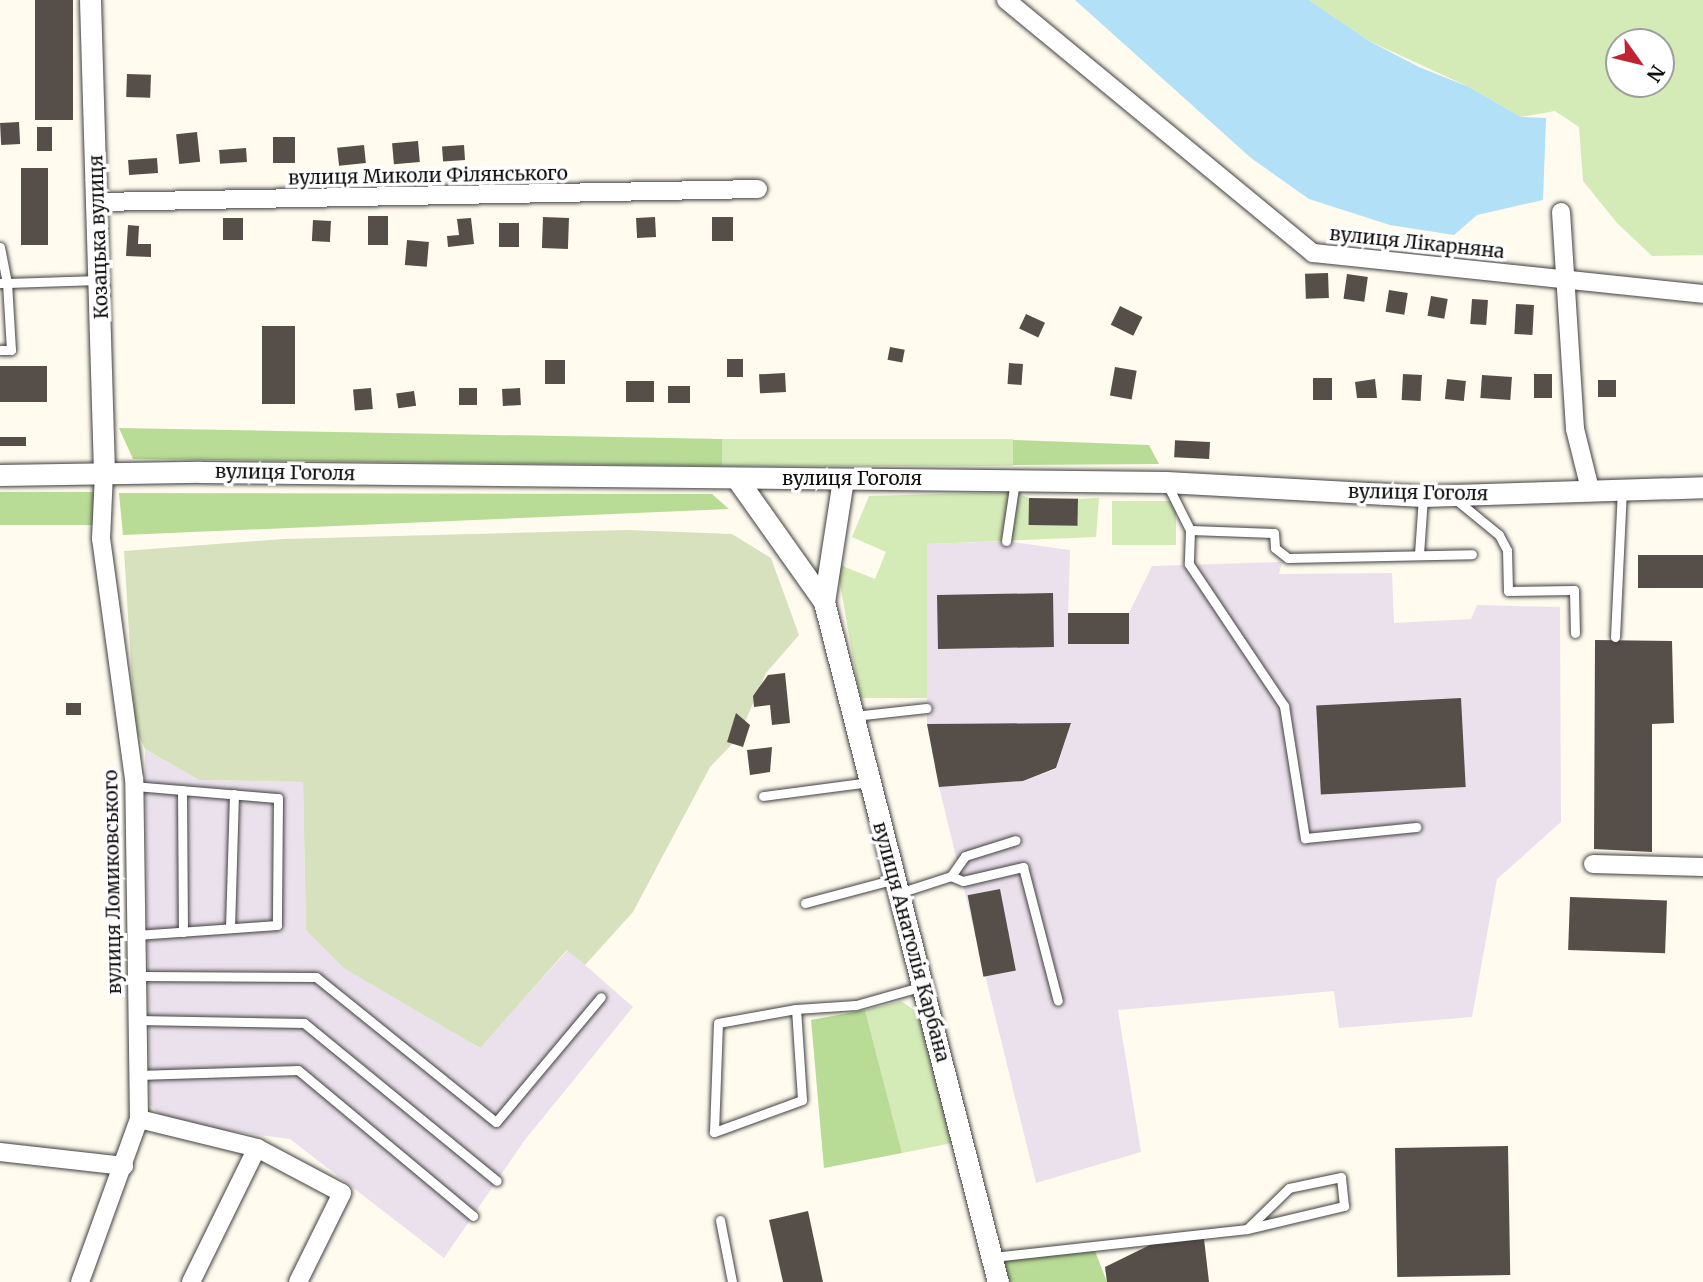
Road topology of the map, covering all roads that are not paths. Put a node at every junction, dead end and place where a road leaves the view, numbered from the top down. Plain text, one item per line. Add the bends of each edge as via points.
1 (90, 0) edge
2 (1006, 0) edge
3 (758, 189) dead end
4 (99, 202) junction
5 (1561, 212) dead end
6 (0, 247) edge
7 (1565, 279) junction
8 (101, 280) junction
9 (4, 283) edge
10 (1703, 293) edge
11 (0, 350) edge
12 (104, 474) junction
13 (0, 475) edge
14 (737, 479) junction
15 (843, 479) junction
16 (1015, 481) junction
17 (1166, 482) junction
18 (1703, 487) edge
19 (1590, 489) junction
20 (1622, 490) junction
21 (1423, 496) junction
22 (1452, 496) junction
23 (1190, 530) junction
24 (1006, 541) dead end
25 (1419, 554) junction
26 (1472, 554) dead end
27 (824, 602) junction
28 (1575, 633) dead end
29 (1615, 636) dead end
30 (927, 708) dead end
31 (854, 716) junction
32 (869, 782) junction
33 (134, 786) junction
34 (182, 790) junction
35 (234, 794) junction
36 (763, 796) dead end
37 (1416, 827) dead end
38 (1016, 840) dead end
39 (1593, 864) dead end
40 (1703, 867) edge
41 (951, 876) junction
42 (897, 886) junction
43 (805, 903) dead end
44 (230, 928) junction
45 (183, 932) junction
46 (136, 935) junction
47 (137, 976) junction
48 (924, 985) junction
49 (601, 998) dead end
50 (1058, 1001) dead end
51 (796, 1009) junction
52 (138, 1020) junction
53 (138, 1075) junction
54 (139, 1119) junction
55 (257, 1147) junction
56 (0, 1152) edge
57 (124, 1166) junction
58 (497, 1181) dead end
59 (473, 1216) dead end
60 (720, 1220) dead end
61 (1247, 1229) junction
62 (991, 1257) junction
63 (80, 1282) edge
64 (191, 1282) edge
65 (298, 1282) edge
66 (732, 1282) edge
67 (998, 1282) edge

1 - 4 street, Козацька вулиця
2 - 7 street, вулиця Лікарняна via 1313,253
3 - 4 street, вулиця Миколи Філянського
4 - 8 street, Козацька вулиця
5 - 7 street
6 - 9 lane
7 - 10 street, вулиця Лікарняна
7 - 19 street via 1574,429
8 - 9 lane
8 - 12 street, Козацька вулиця
9 - 11 lane via 11,350
12 - 13 street, вулиця Гоголя
12 - 14 street, вулиця Гоголя
12 - 33 street, вулиця Ломиковського via 102,539
14 - 15 street, вулиця Гоголя
14 - 27 street
15 - 16 street, вулиця Гоголя
15 - 27 street
16 - 17 street, вулиця Гоголя
16 - 24 lane
17 - 21 street, вулиця Гоголя
17 - 23 lane
18 - 20 street, вулиця Гоголя
19 - 20 street, вулиця Гоголя
19 - 22 street, вулиця Гоголя
20 - 29 lane
21 - 22 street, вулиця Гоголя
21 - 25 lane
22 - 28 lane via 1503,542 1508,591 1574,590
23 - 25 lane via 1274,533 1275,548 1288,558
23 - 37 lane via 1189,564 1284,706 1306,838
25 - 26 lane
27 - 31 street, вулиця Анатолія Карбана
30 - 31 lane
31 - 32 street, вулиця Анатолія Карбана
32 - 36 lane
32 - 42 street, вулиця Анатолія Карбана
33 - 34 lane
33 - 46 street, вулиця Ломиковського
34 - 35 lane
34 - 45 lane
35 - 44 lane
35 - 44 lane via 278,798 277,925
38 - 41 lane via 965,856
39 - 40 street
41 - 42 lane
41 - 50 lane via 963,881 1023,867
42 - 43 lane
42 - 48 street, вулиця Анатолія Карбана
44 - 45 lane
45 - 46 lane
46 - 47 street, вулиця Ломиковського
47 - 49 lane via 316,977 496,1122
47 - 52 street, вулиця Ломиковського
48 - 51 lane via 856,1005
48 - 62 street, вулиця Анатолія Карбана
51 - 51 lane via 718,1023 714,1132 802,1100
52 - 53 street, вулиця Ломиковського
52 - 58 lane via 304,1023
53 - 54 street, вулиця Ломиковського
53 - 59 lane via 298,1070
54 - 55 street
54 - 57 street, вулиця Ломиковського
55 - 64 street
55 - 65 street via 342,1193
56 - 57 street
57 - 63 street, вулиця Ломиковського
60 - 66 lane
61 - 61 lane via 1344,1206 1341,1177 1289,1188
61 - 62 lane
62 - 67 street, вулиця Анатолія Карбана

